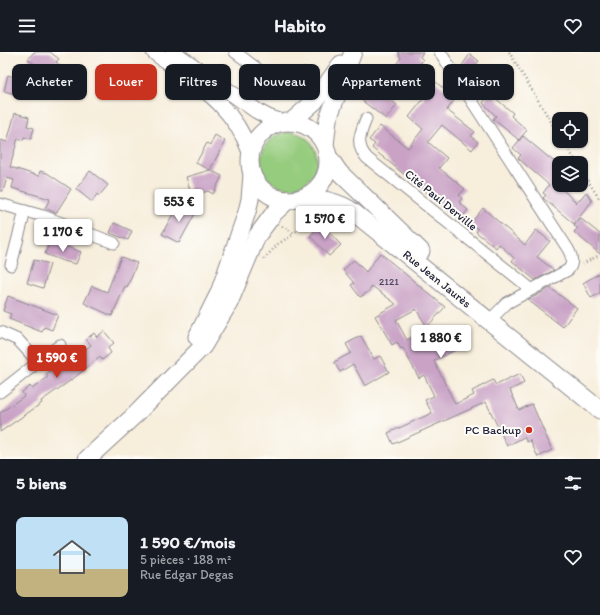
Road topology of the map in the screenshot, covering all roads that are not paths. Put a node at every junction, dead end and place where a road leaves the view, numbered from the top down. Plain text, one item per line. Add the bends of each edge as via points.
1 (154, 52) edge
2 (173, 52) edge
3 (235, 52) edge
4 (348, 52) edge
5 (353, 52) edge
6 (440, 52) edge
7 (250, 64) edge
8 (366, 119) dead end
9 (287, 122) junction
10 (326, 150) junction
11 (250, 152) junction
12 (252, 175) junction
13 (295, 199) junction
14 (0, 204) edge
15 (25, 211) junction
16 (114, 243) dead end
17 (11, 266) dead end
18 (531, 289) junction
19 (493, 317) junction
20 (0, 332) edge
21 (60, 345) dead end
22 (39, 363) junction
23 (166, 382) junction
24 (0, 392) edge
25 (600, 396) edge
26 (600, 410) edge
27 (87, 459) edge

1 - 11 main road via 224,107 240,127
2 - 9 main road via 257,111
3 - 7 street
4 - 9 main road via 315,101
5 - 10 main road via 328,119
6 - 18 street via 568,249 572,260 570,267
8 - 18 street, Cité Paul Derville via 359,142 367,158
9 - 10 main road via 309,127 318,135
9 - 11 main road via 272,125 262,132 254,141
10 - 13 main road via 328,167 322,182 312,193
10 - 19 main road, Rue Jean Jaurès via 339,172 406,238
11 - 12 main road via 249,164
12 - 13 main road via 266,194 277,199
12 - 23 main road via 249,205 220,289 196,338
13 - 19 main road, Rue Jean Jaurès via 326,200 352,211
13 - 23 main road via 274,213 257,236 234,294 208,339
14 - 15 street
15 - 16 street
15 - 17 street
18 - 19 street via 506,302
19 - 25 main road, Rue Jean Jaurès
19 - 26 main road, Rue Jean Jaurès
20 - 22 street via 18,340
21 - 22 street
22 - 24 street
23 - 27 main road via 116,434

